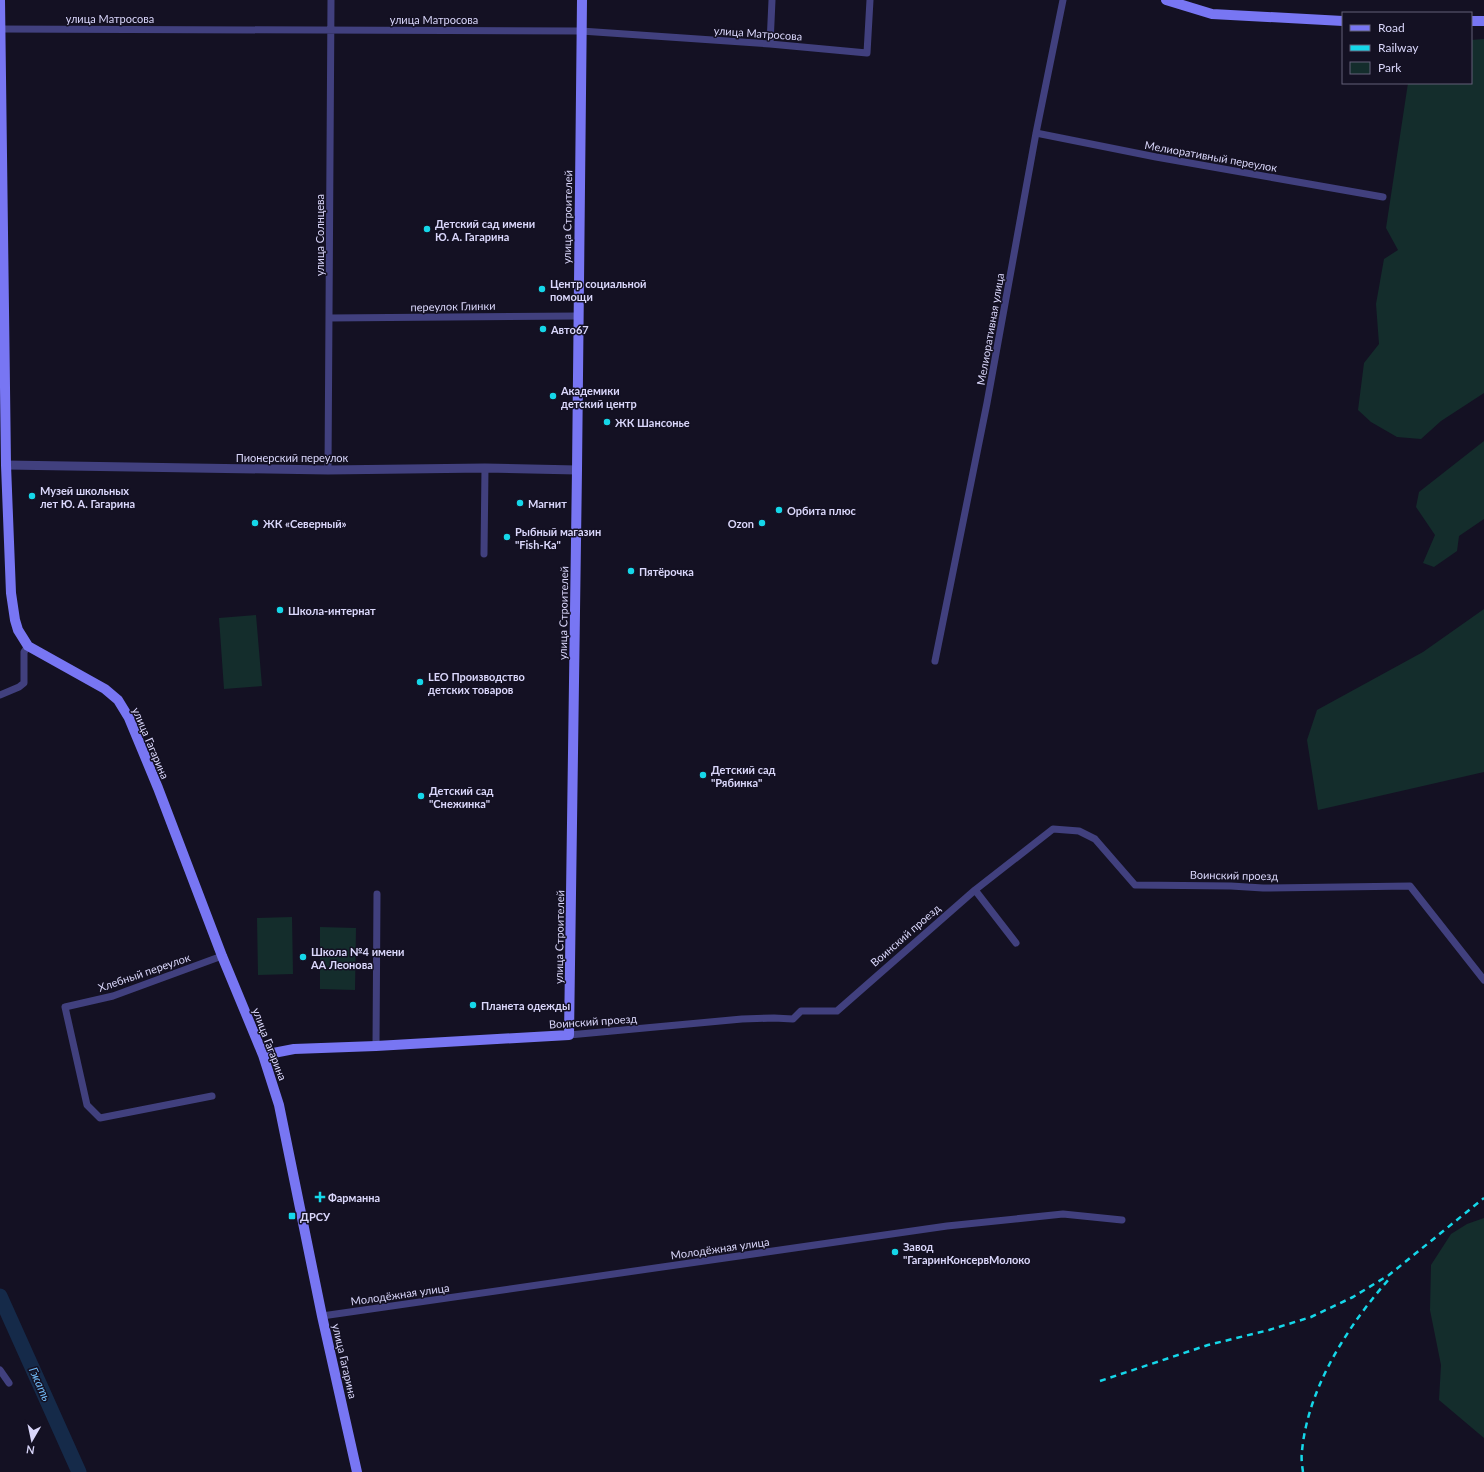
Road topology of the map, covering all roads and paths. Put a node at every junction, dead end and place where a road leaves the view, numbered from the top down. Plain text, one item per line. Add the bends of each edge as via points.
1 (0, 0) edge
2 (331, 0) edge
3 (582, 0) edge
4 (772, 0) edge
5 (870, 0) edge
6 (1063, 0) edge
7 (1166, 0) edge
8 (0, 12) edge
9 (1342, 21) edge
10 (1472, 21) edge
11 (1484, 21) edge
12 (0, 29) edge
13 (331, 30) junction
14 (581, 31) junction
15 (770, 44) junction
16 (1036, 133) junction
17 (1382, 197) dead end
18 (578, 316) junction
19 (329, 318) junction
20 (6, 465) junction
21 (485, 468) junction
22 (328, 470) junction
23 (577, 470) junction
24 (484, 554) dead end
25 (28, 646) junction
26 (936, 661) dead end
27 (0, 695) edge
28 (975, 890) junction
29 (377, 894) dead end
30 (1016, 943) dead end
31 (222, 956) junction
32 (1484, 980) edge
33 (569, 1035) junction
34 (376, 1046) junction
35 (263, 1055) junction
36 (212, 1096) dead end
37 (1122, 1220) dead end
38 (322, 1316) junction
39 (0, 1370) edge
40 (9, 1383) dead end
41 (358, 1472) edge

1 - 8 main road, улица Гагарина
2 - 13 street, улица Солнцева
3 - 14 main road, улица Строителей
4 - 15 street
5 - 15 street, улица Матросова via 867,53
6 - 16 street, Мелиоративная улица
7 - 9 main road via 1212,14
8 - 12 main road, улица Гагарина
10 - 11 main road
12 - 13 street, улица Матросова
12 - 20 main road, улица Гагарина
13 - 14 street, улица Матросова
13 - 19 street, улица Солнцева
14 - 15 street, улица Матросова
14 - 18 main road, улица Строителей
16 - 17 street, Мелиоративный переулок
16 - 26 street, Мелиоративная улица via 987,403
18 - 19 street, переулок Глинки
18 - 23 main road, улица Строителей
19 - 22 street, улица Солнцева
20 - 22 street, Пионерский переулок
20 - 25 main road, улица Гагарина via 12,609 18,630
21 - 22 street, Пионерский переулок
21 - 23 street, Пионерский переулок
21 - 24 street
23 - 33 main road, улица Строителей
25 - 27 street via 24,652 24,684
25 - 31 main road, улица Гагарина via 105,689 124,709
28 - 30 street
28 - 32 street, Воинский проезд via 1054,829 1079,831 1095,839 1135,885 1263,888 1410,886
28 - 33 street, Воинский проезд via 837,1011 801,1011 793,1019 742,1019
29 - 34 street
31 - 35 main road, улица Гагарина
31 - 36 street, Хлебный переулок via 113,996 64,1007 87,1106 100,1118
33 - 34 main road, Воинский проезд
34 - 35 main road, Воинский проезд via 294,1049
35 - 38 main road, улица Гагарина via 279,1105
37 - 38 street, Молодёжная улица via 1063,1214 947,1226
38 - 41 main road, улица Гагарина
39 - 40 street

